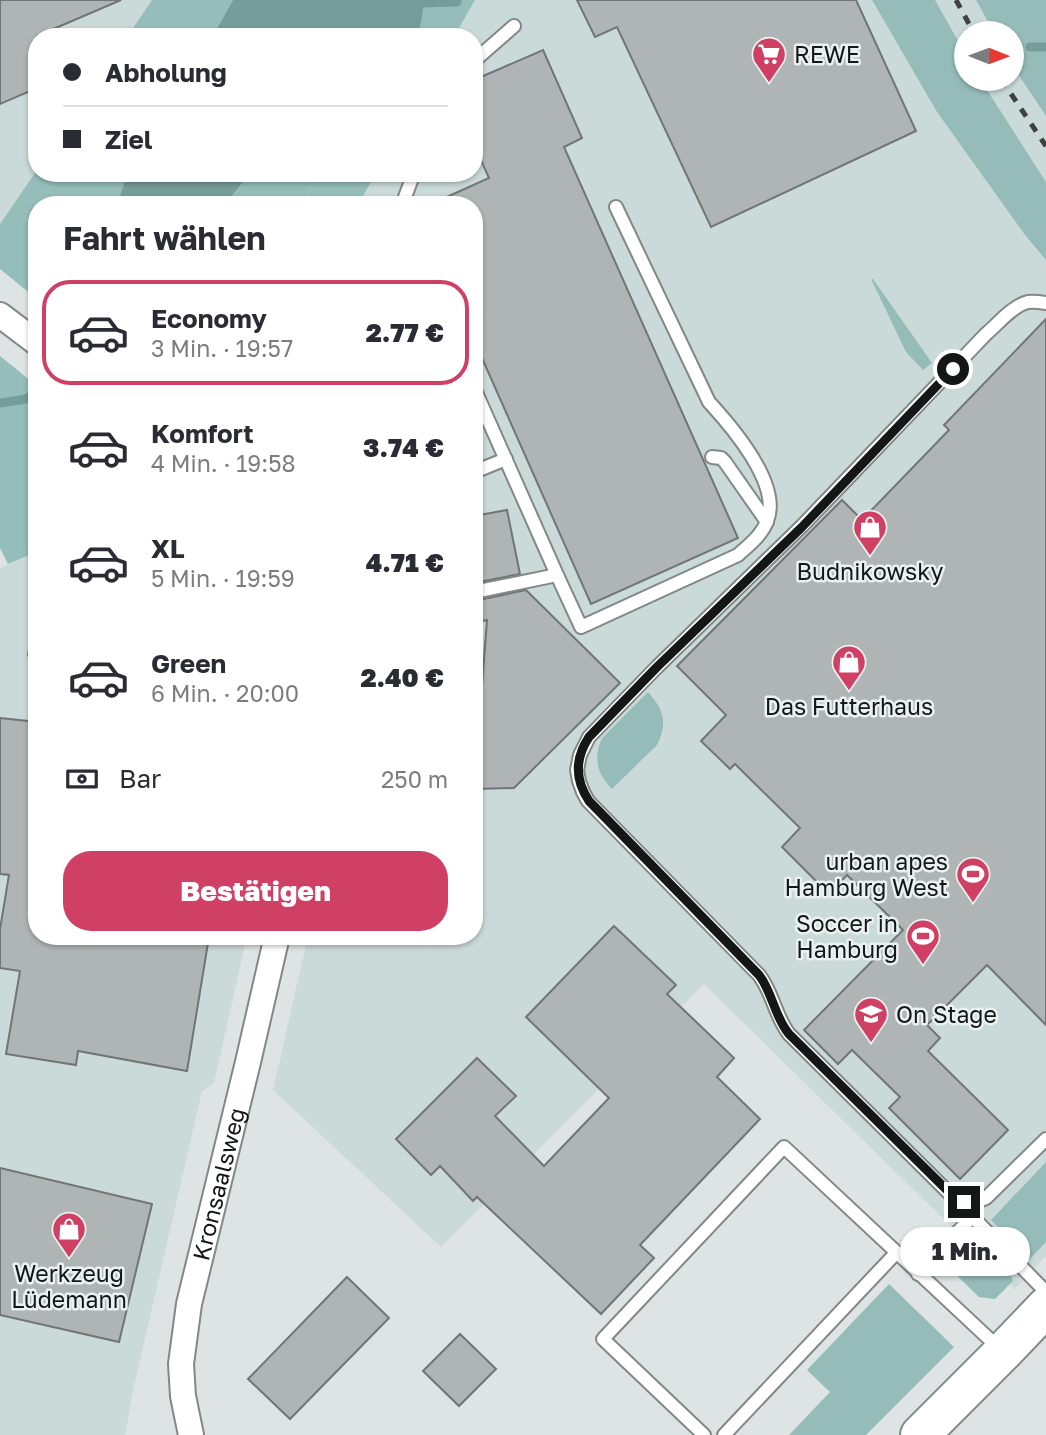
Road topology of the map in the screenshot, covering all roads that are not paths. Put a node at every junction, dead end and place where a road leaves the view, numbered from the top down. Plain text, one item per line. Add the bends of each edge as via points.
1 (514, 26) dead end
2 (483, 53) edge
3 (616, 207) dead end
4 (1046, 303) edge
5 (0, 315) edge
6 (28, 336) edge
7 (483, 408) edge
8 (712, 457) dead end
9 (506, 459) junction
10 (483, 468) edge
11 (767, 522) junction
12 (556, 575) junction
13 (483, 590) edge
14 (275, 945) edge
15 (1046, 1139) edge
16 (957, 1200) junction
17 (973, 1216) junction
18 (896, 1253) junction
19 (918, 1274) junction
20 (1046, 1293) edge
21 (1046, 1307) edge
22 (1003, 1352) junction
23 (191, 1435) edge
24 (704, 1435) edge
25 (724, 1435) edge
26 (920, 1435) edge

1 - 2 lane
3 - 11 lane via 709,402 733,428 766,481
4 - 16 lane via 1023,304 986,334 828,500 589,737 577,770 589,801 759,975 789,1034
5 - 6 street
7 - 9 lane
8 - 11 lane via 725,462
9 - 10 lane
9 - 12 lane
11 - 12 lane via 738,555 581,627
12 - 13 lane
14 - 23 street, Kronsaalsweg via 188,1304 181,1364
15 - 16 lane via 986,1198 974,1203
16 - 17 lane
17 - 19 lane
17 - 20 lane
18 - 19 lane
18 - 24 lane via 783,1147 603,1339
18 - 25 lane
19 - 22 lane
21 - 22 main road
22 - 26 main road

